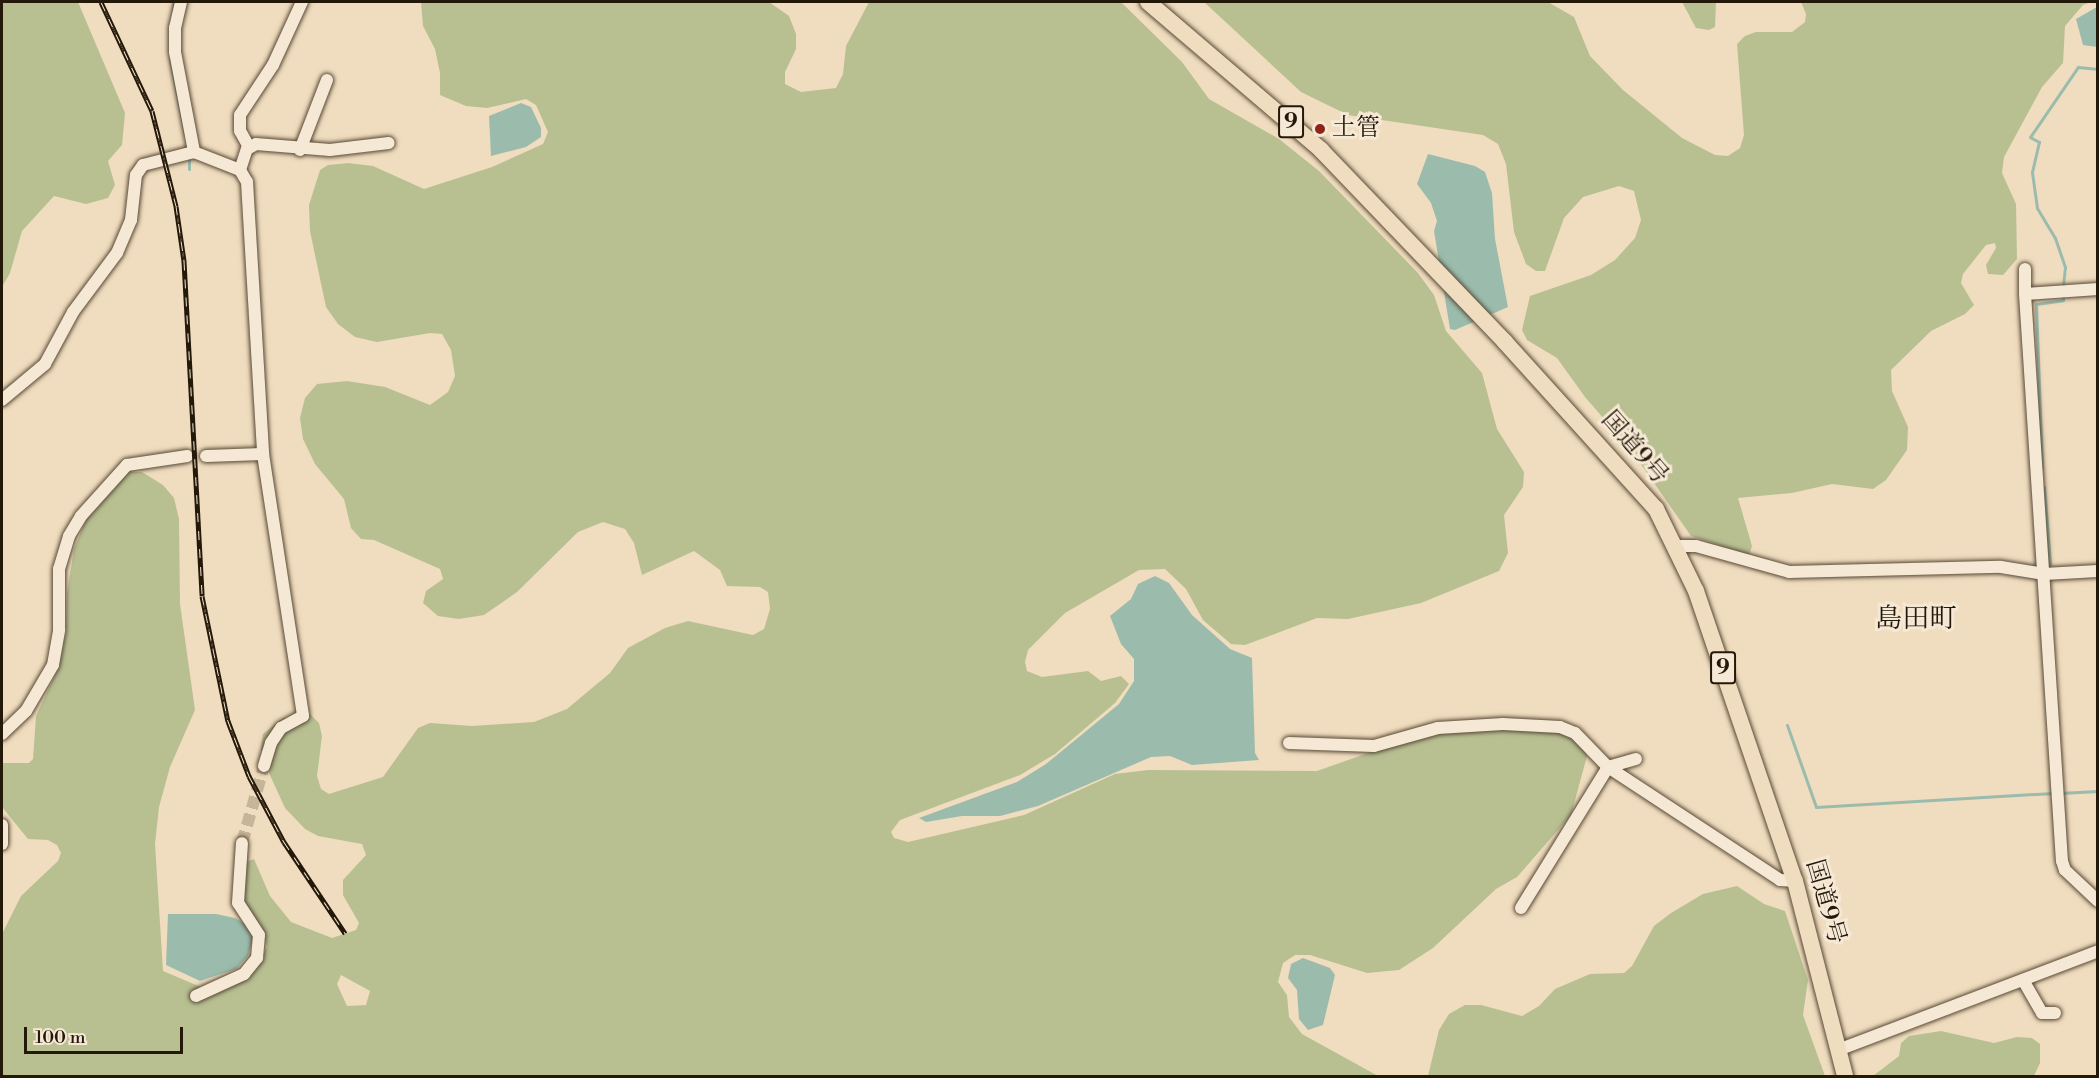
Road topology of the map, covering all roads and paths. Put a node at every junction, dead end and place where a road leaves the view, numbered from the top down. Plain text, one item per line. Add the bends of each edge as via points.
1 (181, 2) edge
2 (302, 2) edge
3 (1148, 2) edge
4 (327, 80) dead end
5 (389, 143) dead end
6 (249, 147) junction
7 (300, 150) junction
8 (194, 152) junction
9 (240, 170) junction
10 (2025, 269) dead end
11 (2097, 289) edge
12 (2025, 294) junction
13 (2, 400) edge
14 (263, 454) junction
15 (187, 456) dead end
16 (206, 456) dead end
17 (1677, 546) junction
18 (2097, 571) edge
19 (2044, 574) junction
20 (2, 734) edge
21 (1289, 743) dead end
22 (1636, 759) dead end
23 (264, 766) tunnel mouth
24 (1608, 767) junction
25 (2, 825) edge
26 (242, 843) tunnel mouth
27 (2, 844) edge
28 (1796, 881) junction
29 (2097, 901) edge
30 (1521, 908) dead end
31 (2097, 951) edge
32 (2023, 980) junction
33 (196, 996) dead end
34 (2055, 1013) dead end
35 (1838, 1050) junction
36 (1845, 1077) edge

1 - 8 street via 175,52
2 - 6 street via 273,65 240,115 240,131
3 - 17 highway, 国道9号 / 9 via 1321,150 1626,473 1656,509
4 - 7 street
5 - 7 street
6 - 7 street via 263,143
6 - 9 street
8 - 9 street
8 - 13 street via 143,165 136,175 131,220 117,253 74,312 45,364
9 - 14 street via 247,182
10 - 12 street
11 - 12 street
12 - 19 street
14 - 16 street
14 - 23 street via 303,716 281,728 271,743
15 - 20 street via 127,465 81,516 69,536 59,569 59,630 53,664 26,711
17 - 19 street via 1696,546 1789,572 2001,567
17 - 28 highway, 国道9号 / 9
18 - 19 street
19 - 29 street via 2065,870
21 - 24 street via 1374,746 1438,728 1550,725 1575,733
22 - 24 street
24 - 28 street via 1780,880
24 - 30 street
25 - 27 street
26 - 33 street via 238,903 259,935 257,958 244,974
28 - 35 highway, 国道9号 / 9
31 - 32 street
32 - 34 street via 2042,1013
32 - 35 street
35 - 36 highway, 国道9号 / 9

